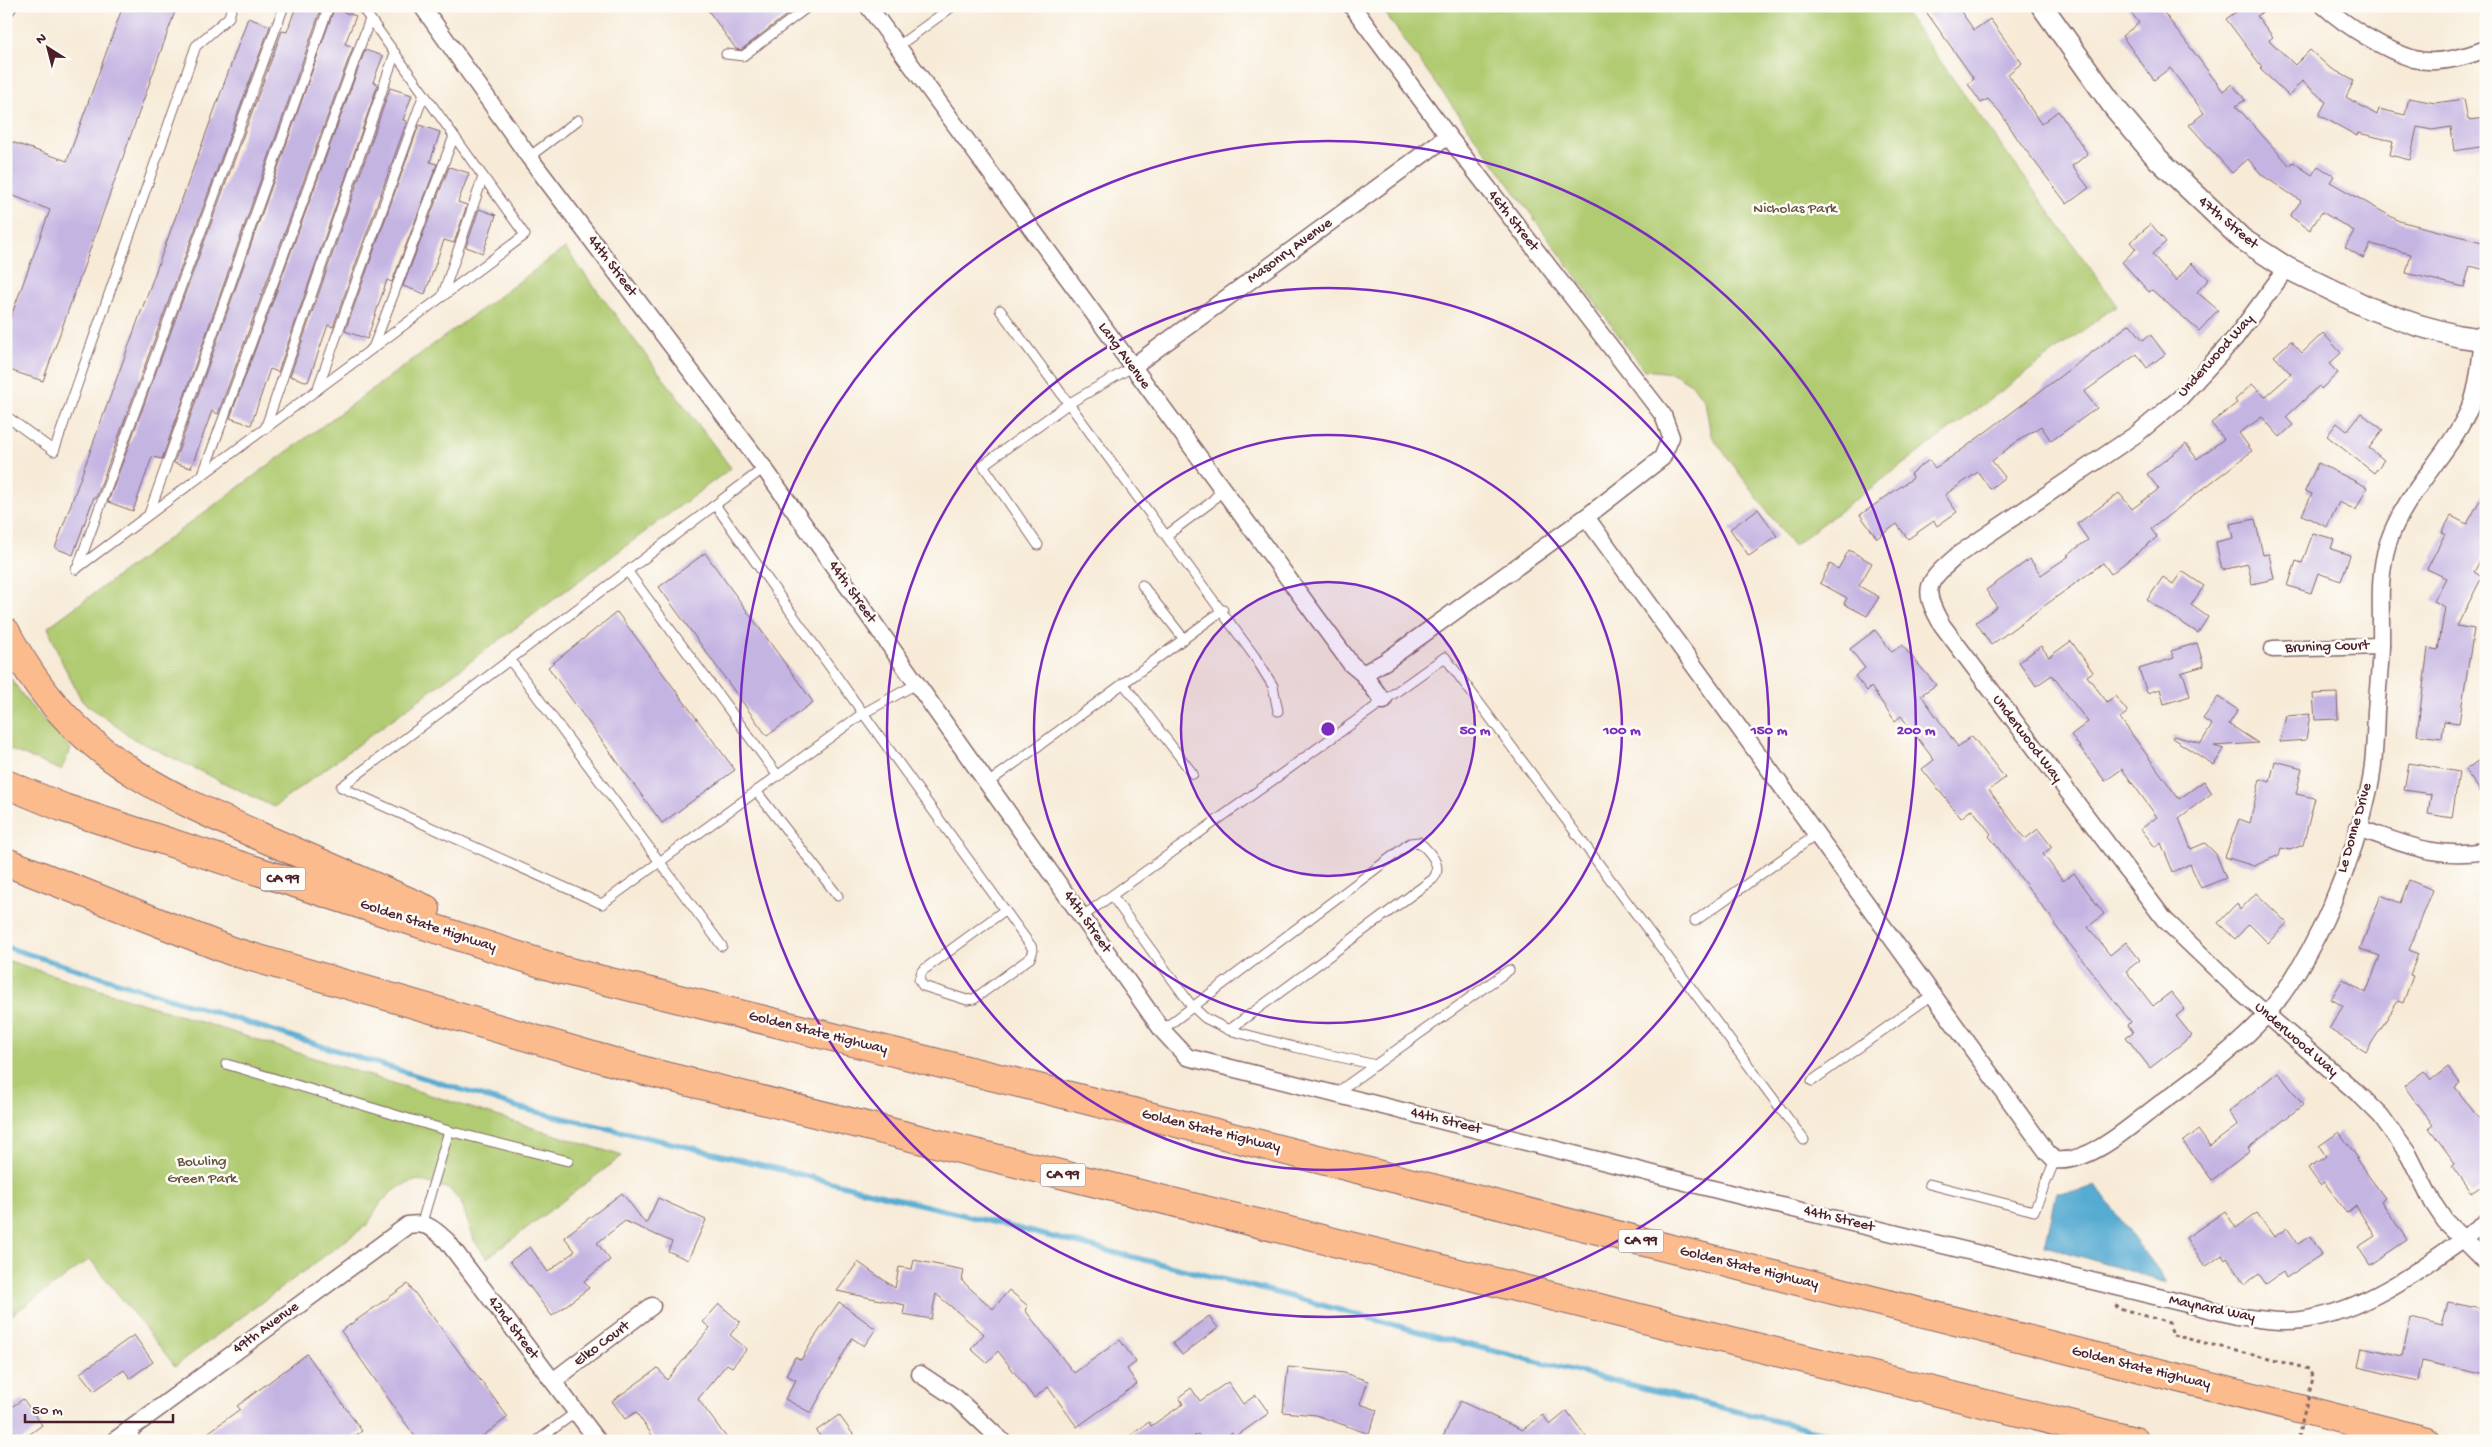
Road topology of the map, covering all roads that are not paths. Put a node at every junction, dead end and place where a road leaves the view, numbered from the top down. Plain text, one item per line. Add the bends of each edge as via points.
1 (13, 6) edge
2 (232, 6) edge
3 (284, 6) edge
4 (329, 6) edge
5 (361, 6) edge
6 (422, 6) edge
7 (808, 6) edge
8 (868, 6) edge
9 (953, 6) edge
10 (1352, 6) edge
11 (2042, 6) edge
12 (2324, 6) edge
13 (6, 15) edge
14 (370, 19) junction
15 (897, 46) junction
16 (2486, 49) edge
17 (395, 53) junction
18 (726, 54) dead end
19 (424, 94) junction
20 (578, 120) dead end
21 (454, 136) junction
22 (1448, 136) junction
23 (529, 157) junction
24 (483, 177) junction
25 (2286, 268) junction
26 (442, 297) junction
27 (1000, 310) dead end
28 (2484, 340) edge
29 (373, 349) junction
30 (1132, 367) junction
31 (317, 390) junction
32 (1068, 404) junction
33 (6, 416) edge
34 (265, 429) junction
35 (764, 468) junction
36 (202, 475) junction
37 (1222, 490) junction
38 (716, 506) junction
39 (149, 515) junction
40 (1586, 517) junction
41 (1166, 534) junction
42 (1038, 544) dead end
43 (628, 572) junction
44 (1142, 585) dead end
45 (1223, 610) junction
46 (6, 632) edge
47 (1184, 639) junction
48 (2381, 646) junction
49 (2273, 649) dead end
50 (510, 660) junction
51 (1363, 674) junction
52 (918, 683) junction
53 (1123, 683) junction
54 (1383, 702) junction
55 (1278, 711) dead end
56 (862, 714) junction
57 (1193, 774) dead end
58 (778, 776) junction
59 (988, 783) junction
60 (6, 784) edge
61 (756, 792) junction
62 (2358, 828) junction
63 (1816, 834) junction
64 (2486, 851) edge
65 (661, 861) junction
66 (6, 862) edge
67 (838, 896) dead end
68 (1112, 896) junction
69 (1005, 910) junction
70 (1083, 916) junction
71 (1695, 921) dead end
72 (722, 946) dead end
73 (562, 970) junction
74 (1509, 970) dead end
75 (1932, 995) junction
76 (1191, 1006) junction
77 (2266, 1014) junction
78 (1162, 1030) junction
79 (1229, 1030) junction
80 (226, 1064) dead end
81 (1376, 1065) junction
82 (1812, 1081) dead end
83 (1336, 1093) junction
84 (449, 1132) junction
85 (1804, 1140) dead end
86 (568, 1161) dead end
87 (2061, 1161) junction
88 (1929, 1184) dead end
89 (422, 1222) junction
90 (2486, 1222) edge
91 (2462, 1239) junction
92 (2486, 1262) edge
93 (2122, 1288) joint
94 (652, 1306) dead end
95 (920, 1374) dead end
96 (553, 1381) junction
97 (576, 1412) junction
98 (132, 1435) edge
99 (114, 1441) edge
100 (537, 1441) edge
101 (598, 1441) edge
102 (1002, 1441) edge
103 (2135, 1441) edge
104 (2427, 1441) edge

1 - 13 lane
2 - 33 lane via 229,17 196,46 54,451
3 - 39 lane via 76,569
4 - 39 lane
5 - 14 lane
6 - 23 street, 44th Street
7 - 18 lane via 743,56
8 - 15 street, Lang Avenue
9 - 15 lane
10 - 22 street, 46th Street
11 - 25 street, 47th Street via 2114,107 2157,158 2242,239
12 - 16 street via 2355,31 2414,59 2455,58
14 - 17 lane
14 - 36 lane
15 - 30 street, Lang Avenue
17 - 19 lane
17 - 34 lane
19 - 21 lane
19 - 31 lane
20 - 23 lane
21 - 24 lane
21 - 29 lane
22 - 30 street, Masonry Avenue
22 - 40 street, 46th Street via 1664,415 1671,437 1662,458
23 - 35 street, 44th Street
24 - 26 lane
24 - 26 lane via 525,236
25 - 28 street, 47th Street via 2369,308 2417,325
25 - 77 street, Underwood Way via 2236,338 2180,398 2138,432 1959,554 1938,573 1929,587 1929,603 1942,625 2132,880 2164,919
26 - 29 lane
27 - 32 lane
28 - 48 street, Le Donne Drive via 2472,403 2407,502 2388,544 2380,587
29 - 31 lane
30 - 32 lane
30 - 37 street, Lang Avenue
31 - 34 lane
32 - 41 lane
32 - 42 lane via 983,465
34 - 36 lane
35 - 38 lane
35 - 52 street, 44th Street
36 - 39 lane
37 - 41 lane via 1210,503
37 - 51 street, Lang Avenue via 1351,664
38 - 43 lane
38 - 56 lane
40 - 51 street via 1386,661
40 - 63 street
41 - 45 lane
43 - 50 lane
43 - 58 lane
44 - 47 lane
45 - 47 lane
45 - 55 lane via 1273,686
46 - 73 highway via 47,698 92,744 144,781 224,820
47 - 53 lane
48 - 49 street, Bruning Court
48 - 62 street, Le Donne Drive via 2370,783
50 - 65 lane
50 - 65 lane via 342,787 602,904
51 - 54 street, Lang Avenue
52 - 56 lane
52 - 59 street, 44th Street
53 - 57 lane
53 - 59 lane
54 - 68 lane
54 - 85 lane via 1446,658
56 - 58 lane
56 - 69 lane
58 - 61 lane
59 - 70 street, 44th Street
60 - 73 highway, Golden State Highway / CA 99 via 64,808
61 - 65 lane
61 - 67 lane
62 - 64 street via 2425,851 2447,854
62 - 77 street, Le Donne Drive via 2322,923 2301,963
63 - 71 lane
63 - 75 street
65 - 72 lane
66 - 103 highway, CA 99 via 231,951 645,1071
68 - 70 lane
68 - 76 lane
69 - 69 lane via 1033,950 1030,958 970,1000 923,986 919,980 922,971
70 - 78 street, 44th Street
73 - 104 highway, Golden State Highway / CA 99 via 1041,1088
74 - 81 lane
75 - 82 lane
75 - 87 street
76 - 78 lane
76 - 79 lane via 1205,1018
76 - 79 lane via 1410,843 1422,844 1438,865 1433,879
77 - 87 street, Le Donne Drive via 2198,1076 2091,1154
77 - 91 street, Underwood Way via 2381,1116 2409,1154 2433,1203
78 - 83 street, 44th Street via 1187,1056
79 - 81 lane
80 - 84 lane
81 - 83 lane
83 - 93 street, 44th Street via 1769,1203
84 - 86 lane
84 - 89 lane
87 - 88 lane via 2034,1211
89 - 96 street, 42nd Street via 447,1241
89 - 98 street, 49th Avenue via 408,1225
90 - 91 street, Maynard Way
91 - 92 street, Underwood Way
91 - 93 street, Maynard Way via 2430,1263 2364,1301 2332,1314 2300,1320 2237,1316
94 - 96 street, Elko Court
95 - 102 street via 956,1398
96 - 97 street, 42nd Street
97 - 100 lane
97 - 101 street, 42nd Street
98 - 99 street, 49th Avenue

